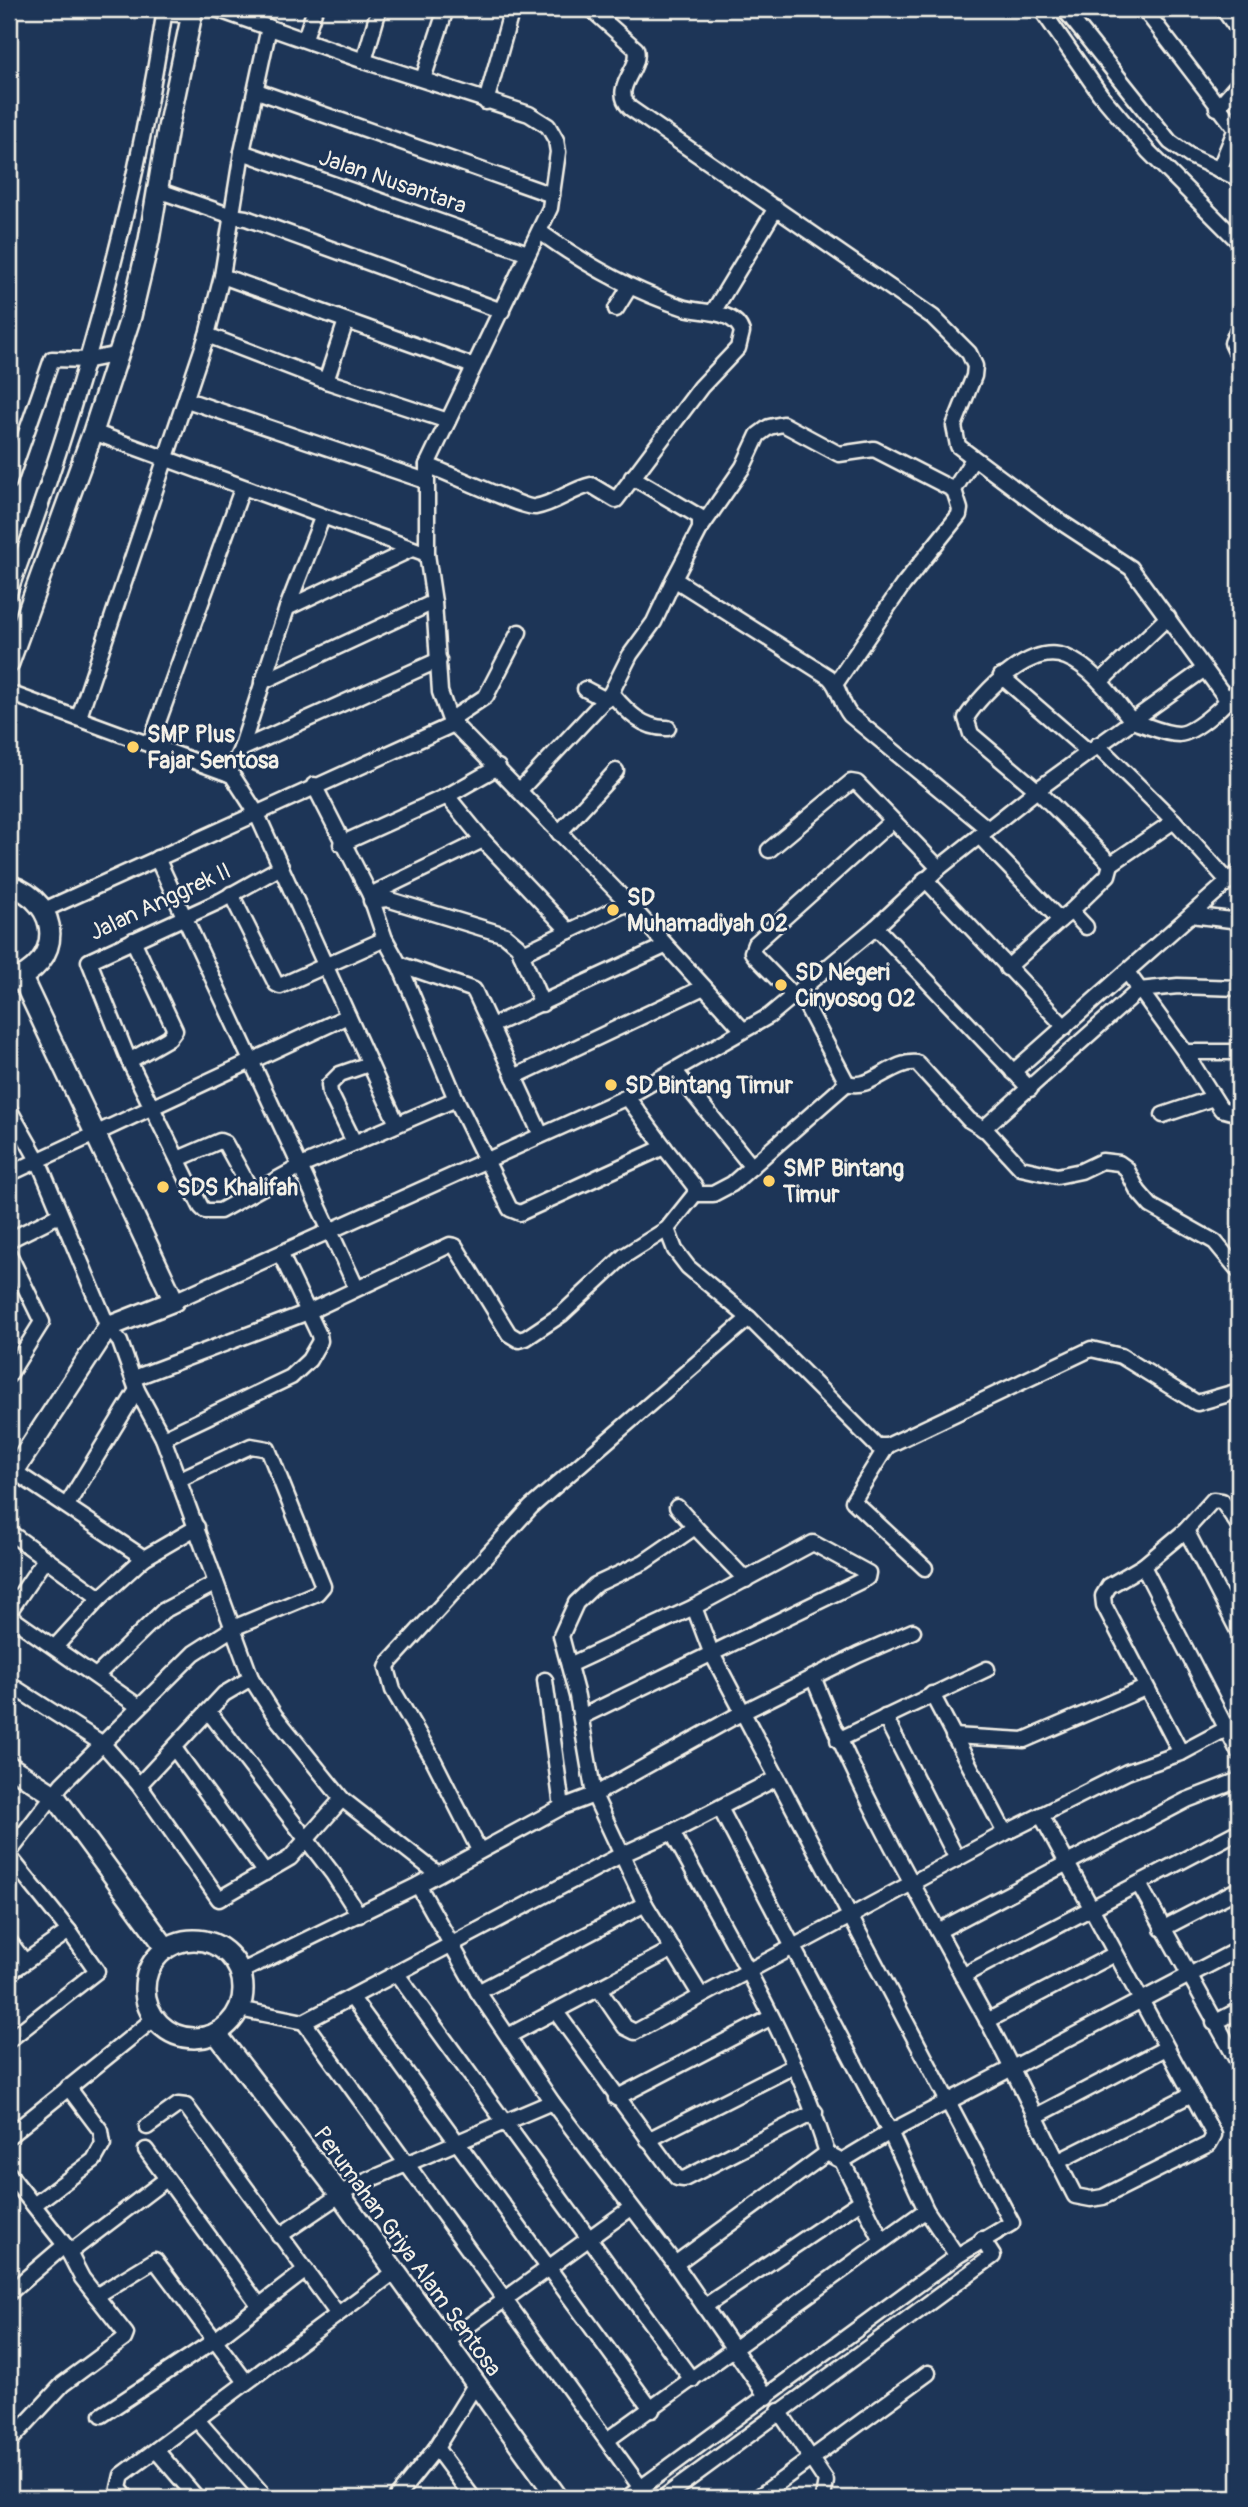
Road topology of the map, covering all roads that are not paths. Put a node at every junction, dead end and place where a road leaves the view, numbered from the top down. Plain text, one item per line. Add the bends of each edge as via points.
1 (216, 9) edge
2 (315, 9) edge
3 (379, 9) edge
4 (446, 9) edge
5 (512, 9) edge
6 (591, 9) edge
7 (1041, 9) edge
8 (1064, 9) edge
9 (1144, 9) edge
10 (1223, 9) edge
11 (165, 11) edge
12 (192, 12) edge
13 (243, 13) edge
14 (269, 27) junction
15 (1239, 31) edge
16 (305, 38) junction
17 (364, 61) junction
18 (423, 79) junction
19 (1239, 83) edge
20 (257, 91) junction
21 (486, 102) junction
22 (1217, 108) junction
23 (1237, 124) edge
24 (242, 152) junction
25 (1219, 170) junction
26 (1239, 179) edge
27 (157, 190) junction
28 (552, 195) junction
29 (776, 208) junction
30 (232, 216) junction
31 (541, 232) junction
32 (1239, 242) edge
33 (528, 253) junction
34 (222, 276) junction
35 (629, 288) junction
36 (616, 309) dead end
37 (502, 311) junction
38 (713, 312) junction
39 (346, 321) junction
40 (1239, 326) edge
41 (207, 335) junction
42 (119, 354) junction
43 (1239, 358) edge
44 (89, 360) junction
45 (473, 366) junction
46 (326, 381) junction
47 (187, 400) junction
48 (448, 421) junction
49 (93, 432) junction
50 (974, 459) junction
51 (166, 461) junction
52 (427, 465) junction
53 (632, 477) junction
54 (426, 481) junction
55 (9, 482) edge
56 (242, 489) junction
57 (954, 490) junction
58 (323, 518) junction
59 (701, 529) junction
60 (410, 550) junction
61 (427, 554) junction
62 (674, 579) junction
63 (9, 593) edge
64 (434, 602) junction
65 (287, 608) junction
66 (1168, 617) junction
67 (519, 632) dead end
68 (439, 660) junction
69 (9, 663) edge
70 (1203, 670) junction
71 (1001, 677) junction
72 (262, 682) junction
73 (1100, 682) junction
74 (836, 683) junction
75 (1239, 687) edge
76 (585, 689) dead end
77 (9, 693) edge
78 (609, 696) junction
79 (1228, 701) junction
80 (79, 717) junction
81 (1132, 721) junction
82 (452, 722) junction
83 (668, 728) dead end
84 (150, 744) junction
85 (241, 749) junction
86 (1093, 749) junction
87 (498, 767) junction
88 (616, 771) dead end
89 (229, 774) junction
90 (314, 785) junction
91 (1037, 790) junction
92 (519, 791) junction
93 (447, 796) junction
94 (256, 812) junction
95 (892, 821) junction
96 (1174, 821) junction
97 (984, 832) junction
98 (559, 833) junction
99 (482, 840) junction
100 (341, 844) junction
101 (769, 850) dead end
102 (157, 858) junction
103 (1111, 864) junction
104 (281, 867) junction
105 (939, 868) junction
106 (1234, 876) edge
107 (925, 879) junction
108 (9, 885) edge
109 (231, 894) junction
110 (370, 898) junction
111 (628, 903) junction
112 (44, 909) junction
113 (1191, 915) junction
114 (183, 916) junction
115 (1065, 916) junction
116 (1239, 921) edge
117 (876, 927) junction
118 (1086, 927) dead end
119 (569, 931) junction
120 (385, 939) junction
121 (133, 940) junction
122 (665, 946) junction
123 (521, 954) junction
124 (399, 964) junction
125 (328, 966) junction
126 (1007, 968) junction
127 (1126, 972) junction
128 (15, 980) edge
129 (704, 987) junction
130 (1239, 988) edge
131 (1139, 990) junction
132 (796, 993) junction
133 (542, 1004) junction
134 (348, 1016) junction
135 (491, 1026) junction
136 (1065, 1027) junction
137 (743, 1030) junction
138 (1185, 1052) junction
139 (1239, 1052) edge
140 (129, 1060) junction
141 (251, 1060) junction
142 (369, 1064) junction
143 (675, 1071) junction
144 (1013, 1072) junction
145 (514, 1077) junction
146 (847, 1083) junction
147 (1030, 1089) junction
148 (626, 1097) junction
149 (1213, 1098) junction
150 (456, 1099) junction
151 (151, 1108) junction
152 (9, 1112) edge
153 (1239, 1114) edge
154 (1163, 1115) dead end
155 (397, 1124) junction
156 (983, 1129) junction
157 (95, 1133) junction
158 (541, 1135) junction
159 (354, 1143) junction
160 (664, 1147) junction
161 (178, 1159) junction
162 (485, 1159) junction
163 (38, 1160) junction
164 (301, 1166) junction
165 (752, 1167) junction
166 (9, 1174) edge
167 (252, 1192) junction
168 (695, 1194) junction
169 (59, 1215) junction
170 (667, 1229) junction
171 (330, 1231) junction
172 (9, 1240) edge
173 (9, 1254) edge
174 (281, 1255) junction
175 (1239, 1270) edge
176 (356, 1287) junction
177 (174, 1301) junction
178 (308, 1312) junction
179 (749, 1318) junction
180 (108, 1327) junction
181 (9, 1375) edge
182 (136, 1384) junction
183 (1239, 1391) edge
184 (163, 1438) junction
185 (887, 1446) junction
186 (10, 1473) edge
187 (180, 1479) junction
188 (67, 1505) junction
189 (677, 1507) dead end
190 (1239, 1526) edge
191 (197, 1527) junction
192 (695, 1527) junction
193 (1186, 1530) junction
194 (9, 1532) edge
195 (144, 1558) junction
196 (45, 1559) junction
197 (1143, 1566) junction
198 (925, 1568) dead end
199 (746, 1580) junction
200 (216, 1583) junction
201 (100, 1598) junction
202 (694, 1607) junction
203 (9, 1614) edge
204 (233, 1628) junction
205 (914, 1631) dead end
206 (1239, 1633) edge
207 (55, 1647) junction
208 (711, 1652) junction
209 (569, 1665) junction
210 (987, 1669) dead end
211 (96, 1676) junction
212 (251, 1678) junction
213 (814, 1679) junction
214 (545, 1680) dead end
215 (9, 1684) edge
216 (1145, 1688) junction
217 (932, 1694) junction
218 (138, 1706) junction
219 (209, 1712) junction
220 (743, 1712) junction
221 (581, 1717) junction
222 (885, 1717) junction
223 (1233, 1726) edge
224 (953, 1736) junction
225 (838, 1740) junction
226 (103, 1744) junction
227 (174, 1748) junction
228 (1181, 1753) junction
229 (1239, 1753) edge
230 (9, 1766) edge
231 (778, 1778) junction
232 (1239, 1780) edge
233 (139, 1785) junction
234 (54, 1794) junction
235 (594, 1795) junction
236 (342, 1799) junction
237 (562, 1807) junction
238 (720, 1808) junction
239 (1041, 1815) junction
240 (1239, 1831) edge
241 (672, 1832) junction
242 (1006, 1833) junction
243 (306, 1840) junction
244 (479, 1850) junction
245 (9, 1854) edge
246 (621, 1854) junction
247 (957, 1859) junction
248 (1068, 1863) junction
249 (265, 1873) junction
250 (438, 1874) junction
251 (910, 1882) junction
252 (418, 1885) junction
253 (1140, 1886) junction
254 (1239, 1889) edge
255 (645, 1904) junction
256 (1092, 1909) junction
257 (359, 1915) junction
258 (849, 1917) junction
259 (1162, 1929) junction
260 (69, 1931) junction
261 (938, 1931) junction
262 (9, 1941) edge
263 (452, 1944) junction
264 (794, 1947) junction
265 (166, 1948) junction
266 (673, 1949) junction
267 (1239, 1949) edge
268 (1115, 1954) junction
269 (24, 1961) junction
270 (240, 1972) junction
271 (9, 1973) edge
272 (748, 1973) junction
273 (397, 1974) junction
274 (1188, 1975) junction
275 (962, 1976) junction
276 (598, 1989) junction
277 (478, 1992) junction
278 (701, 1996) junction
279 (352, 1998) junction
280 (1141, 2000) junction
281 (239, 2009) junction
282 (1239, 2010) edge
283 (556, 2012) junction
284 (155, 2018) junction
285 (770, 2018) junction
286 (987, 2021) junction
287 (304, 2022) junction
288 (1214, 2023) junction
289 (216, 2033) junction
290 (508, 2036) junction
291 (9, 2040) edge
292 (1166, 2048) junction
293 (1239, 2064) edge
294 (794, 2066) junction
295 (1012, 2069) junction
296 (68, 2087) junction
297 (1192, 2094) junction
298 (616, 2098) junction
299 (552, 2102) junction
300 (947, 2103) junction
301 (815, 2112) junction
302 (1038, 2115) junction
303 (504, 2124) junction
304 (147, 2127) dead end
305 (890, 2132) junction
306 (9, 2136) edge
307 (648, 2140) junction
308 (457, 2143) junction
309 (146, 2150) dead end
310 (827, 2153) junction
311 (842, 2161) junction
312 (1057, 2162) junction
313 (407, 2165) junction
314 (9, 2174) edge
315 (165, 2180) junction
316 (339, 2193) junction
317 (861, 2201) junction
318 (35, 2204) junction
319 (631, 2208) junction
320 (926, 2210) junction
321 (279, 2236) junction
322 (588, 2239) junction
323 (982, 2239) junction
324 (882, 2241) junction
325 (67, 2249) junction
326 (957, 2256) junction
327 (675, 2264) junction
328 (549, 2268) junction
329 (306, 2270) junction
330 (396, 2272) junction
331 (9, 2293) edge
332 (96, 2296) junction
333 (506, 2298) junction
334 (259, 2305) junction
335 (705, 2306) junction
336 (337, 2313) junction
337 (215, 2340) junction
338 (446, 2342) junction
339 (733, 2351) junction
340 (928, 2373) dead end
341 (692, 2380) junction
342 (246, 2382) junction
343 (475, 2385) junction
344 (767, 2397) junction
345 (652, 2410) junction
346 (779, 2411) junction
347 (102, 2415) dead end
348 (197, 2420) junction
349 (607, 2440) junction
350 (9, 2442) edge
351 (436, 2448) junction
352 (156, 2450) junction
353 (812, 2459) junction
354 (641, 2488) junction
355 (127, 2498) edge
356 (197, 2498) edge
357 (266, 2498) edge
358 (396, 2498) edge
359 (472, 2498) edge
360 (558, 2498) edge
361 (627, 2498) edge
362 (663, 2498) edge
363 (757, 2498) edge
364 (823, 2498) edge

1 - 13 street
2 - 16 street
3 - 17 street
4 - 18 street
5 - 21 street
6 - 29 street via 637,51 623,88 626,104
7 - 32 street via 1140,142
8 - 25 street via 1170,142
9 - 22 street
10 - 15 street
11 - 12 street
11 - 44 street via 121,237
12 - 27 street
13 - 14 street
14 - 16 street
14 - 20 street
16 - 17 street
17 - 18 street
18 - 21 street
19 - 22 street
20 - 24 street
20 - 28 street
21 - 28 street via 529,114 551,129 558,152
22 - 23 street
23 - 25 street
24 - 30 street
24 - 33 street, Jalan Nusantara
25 - 26 street
27 - 30 street
27 - 42 street
28 - 31 street
29 - 38 street
29 - 50 street via 933,317 969,354 974,376 954,433 958,446
30 - 34 street
30 - 37 street
31 - 33 street
31 - 35 street
33 - 37 street
34 - 39 street
34 - 41 street
35 - 36 street
35 - 38 street via 693,310
37 - 45 street
38 - 53 street via 740,325 741,344 701,387
39 - 45 street
39 - 46 street
40 - 43 street via 1232,343
41 - 46 street
41 - 47 street
42 - 44 street
42 - 49 street
44 - 55 street via 52,359
44 - 63 street
45 - 48 street
46 - 48 street
47 - 51 street
47 - 54 street
48 - 52 street
49 - 51 street
49 - 69 street
50 - 57 street
50 - 66 street via 1131,568
51 - 56 street
51 - 80 street
52 - 53 street via 532,508 591,485 616,500
52 - 54 street
53 - 59 street via 694,511
54 - 61 street
56 - 58 street
56 - 84 street
57 - 59 street via 874,449 839,454 783,425 769,426 758,435 743,467
57 - 74 street via 959,515 903,585
58 - 60 street
58 - 65 street
59 - 62 street
60 - 61 street
60 - 65 street
61 - 64 street
62 - 74 street
62 - 78 street
64 - 68 street
64 - 72 street
65 - 72 street
66 - 70 street
66 - 73 street
67 - 82 street via 486,696
68 - 82 street via 440,692
68 - 85 street
70 - 79 street
70 - 81 street
71 - 73 street via 1019,666 1056,655 1068,657
71 - 86 street
71 - 91 street via 970,711 966,725
72 - 85 street
73 - 81 street
74 - 97 street via 840,701 850,715
75 - 79 street
76 - 78 street
77 - 80 street
78 - 83 street via 644,723
78 - 92 street
79 - 81 street via 1183,734
80 - 84 street
81 - 86 street
82 - 87 street
82 - 90 street
84 - 89 street
85 - 89 street
86 - 91 street
86 - 96 street
87 - 92 street
87 - 93 street
88 - 98 street
89 - 94 street
90 - 94 street
90 - 100 street
91 - 97 street
91 - 103 street
92 - 98 street
93 - 99 street
93 - 100 street
94 - 102 street
94 - 104 street
95 - 101 street via 851,782
95 - 105 street
95 - 132 street via 755,944 752,953
96 - 103 street
96 - 106 street
97 - 105 street
97 - 115 street
98 - 111 street
99 - 110 street
99 - 119 street
100 - 110 street
102 - 112 street
102 - 114 street
103 - 115 street via 1108,875
104 - 109 street, Jalan Anggrek II
104 - 125 street
105 - 107 street
106 - 113 street
107 - 117 street
107 - 126 street
108 - 112 street via 35,898
109 - 114 street, Jalan Anggrek II
109 - 125 street via 276,984 286,986
110 - 120 street
110 - 123 street via 387,899 505,935
111 - 119 street
111 - 122 street
112 - 128 street via 50,935 47,948 33,971
113 - 116 street
113 - 127 street
114 - 121 street, Jalan Anggrek II
114 - 141 street
115 - 118 street
115 - 126 street
117 - 132 street
117 - 144 street
119 - 123 street
120 - 124 street
120 - 125 street
121 - 140 street via 174,1030 169,1038
121 - 140 street, Jalan Anggrek II via 90,959 88,965
122 - 129 street
122 - 133 street
123 - 133 street
124 - 135 street via 474,990
124 - 150 street
125 - 134 street
126 - 136 street
127 - 131 street
127 - 136 street
128 - 157 street
129 - 137 street
129 - 145 street
130 - 131 street
131 - 138 street
131 - 147 street
132 - 137 street
132 - 146 street
133 - 135 street
134 - 141 street
134 - 142 street
135 - 145 street
136 - 144 street
137 - 143 street
138 - 139 street
138 - 149 street
140 - 151 street, Jalan Anggrek II
141 - 151 street
141 - 164 street
142 - 155 street
142 - 159 street via 340,1074 329,1085
143 - 148 street
143 - 165 street
144 - 147 street
145 - 158 street
146 - 156 street via 859,1085 917,1063 969,1120
146 - 165 street
147 - 156 street
148 - 158 street
148 - 160 street
149 - 153 street via 1224,1112
149 - 154 street
150 - 155 street
150 - 162 street
151 - 157 street
151 - 161 street, Jalan Anggrek II
152 - 163 street
155 - 159 street
156 - 175 street via 1021,1168 1033,1173 1063,1175 1102,1161 1122,1164 1151,1206 1215,1242
157 - 163 street
157 - 177 street
158 - 162 street
159 - 164 street
160 - 162 street via 520,1213 507,1205
160 - 168 street via 692,1181
161 - 167 street via 220,1141 225,1143
161 - 167 street, Jalan Anggrek II via 205,1211 220,1211
162 - 171 street
163 - 166 street
163 - 169 street
164 - 167 street
164 - 171 street
165 - 168 street via 720,1192
168 - 170 street
169 - 172 street
169 - 180 street
170 - 176 street via 624,1256 562,1314 519,1340 509,1334 453,1244
170 - 179 street via 682,1259
171 - 174 street
171 - 176 street
173 - 181 street via 42,1322
174 - 177 street
174 - 178 street
176 - 178 street
177 - 180 street
178 - 182 street
178 - 184 street via 320,1341 304,1367
179 - 185 street via 874,1444
179 - 244 street via 531,1507 389,1663 393,1690
180 - 182 street via 120,1342
180 - 186 street
182 - 184 street
182 - 188 street
183 - 185 street via 1206,1403 1193,1402 1116,1354 1091,1349
184 - 187 street
185 - 198 street via 852,1501
186 - 188 street
187 - 191 street
187 - 204 street via 251,1446 264,1446 323,1583 317,1593
188 - 195 street
189 - 192 street
190 - 193 street via 1218,1500 1213,1500
191 - 195 street
191 - 200 street
192 - 199 street
192 - 209 street via 583,1595 561,1636
193 - 197 street
193 - 206 street
194 - 196 street
195 - 201 street
196 - 201 street
196 - 203 street
197 - 216 street via 1110,1586 1102,1601
197 - 223 street
199 - 202 street
199 - 208 street via 816,1543 868,1574
200 - 204 street
200 - 211 street via 163,1611
201 - 207 street
202 - 208 street
202 - 209 street
203 - 207 street
204 - 212 street
204 - 218 street via 194,1653
205 - 213 street
207 - 211 street
208 - 220 street
208 - 221 street
209 - 221 street
210 - 217 street
211 - 218 street
212 - 219 street via 224,1694
212 - 236 street via 275,1716
213 - 220 street
213 - 225 street
214 - 237 street
215 - 226 street
216 - 224 street via 1024,1740
216 - 228 street
217 - 222 street
217 - 224 street
218 - 226 street
219 - 227 street
219 - 243 street
220 - 231 street
220 - 235 street
221 - 235 street
222 - 225 street
222 - 247 street
223 - 228 street
223 - 229 street
224 - 242 street
225 - 251 street
226 - 233 street
226 - 234 street
227 - 233 street
227 - 249 street
228 - 239 street via 1127,1772
230 - 234 street
231 - 238 street
231 - 258 street
232 - 248 street via 1187,1800
233 - 249 street via 219,1899
234 - 245 street
234 - 265 street
235 - 237 street
235 - 246 street
236 - 243 street
236 - 250 street
237 - 244 street
238 - 241 street
238 - 264 street
239 - 242 street
239 - 248 street
240 - 253 street
241 - 246 street
241 - 272 street
242 - 247 street
243 - 249 street via 290,1858
243 - 257 street
244 - 250 street
245 - 260 street
246 - 255 street
246 - 263 street
247 - 251 street
248 - 256 street
248 - 261 street
250 - 252 street
251 - 258 street
251 - 261 street
252 - 257 street
252 - 263 street
253 - 256 street
253 - 259 street
254 - 259 street
255 - 266 street
255 - 277 street
256 - 268 street
256 - 275 street
257 - 270 street
258 - 264 street
258 - 300 street
259 - 274 street
260 - 269 street
260 - 291 street via 97,1968 95,1975
261 - 275 street
262 - 269 street
263 - 273 street
263 - 277 street
264 - 272 street
264 - 305 street
265 - 270 street via 194,1940 209,1942 222,1948
265 - 284 street via 147,1975 146,1997
266 - 276 street
266 - 278 street
267 - 274 street
268 - 280 street
268 - 286 street
269 - 271 street
270 - 281 street via 243,1996
272 - 278 street
272 - 285 street
273 - 279 street
273 - 303 street
274 - 280 street
274 - 288 street
275 - 286 street
276 - 278 street via 625,2028 635,2032
276 - 283 street
277 - 290 street
279 - 287 street
279 - 308 street
280 - 292 street
280 - 295 street
281 - 287 street
281 - 289 street
282 - 288 street
283 - 290 street
283 - 298 street
284 - 289 street via 183,2036
284 - 296 street
285 - 294 street
285 - 298 street
286 - 295 street
287 - 313 street
288 - 293 street
289 - 316 street, Perumahan Griya Alam Sentosa
290 - 299 street
292 - 297 street
292 - 302 street
294 - 301 street
294 - 307 street
295 - 300 street
295 - 302 street
296 - 306 street
296 - 318 street via 101,2131 103,2144 94,2160
297 - 312 street
297 - 312 street via 1214,2135 1211,2143 1197,2151 1097,2199 1075,2196
298 - 307 street
299 - 303 street
299 - 319 street
300 - 305 street
300 - 323 street via 1012,2223
301 - 307 street via 684,2179 674,2175
301 - 310 street
302 - 312 street
303 - 308 street
303 - 322 street
304 - 321 street via 178,2105 186,2106
305 - 311 street
305 - 320 street
308 - 313 street
308 - 328 street
309 - 315 street
310 - 311 street
310 - 327 street
311 - 317 street
313 - 316 street
313 - 333 street
314 - 318 street
315 - 325 street
315 - 334 street
316 - 321 street
316 - 330 street, Perumahan Griya Alam Sentosa
317 - 324 street
317 - 335 street
318 - 325 street
319 - 322 street
319 - 327 street
320 - 324 street
320 - 326 street
321 - 329 street
322 - 328 street
322 - 341 street
323 - 326 street
323 - 346 street via 993,2256
324 - 339 street
325 - 331 street
325 - 332 street
326 - 344 street
327 - 335 street
328 - 333 street
328 - 345 street
329 - 334 street
329 - 336 street
330 - 336 street
330 - 338 street, Perumahan Griya Alam Sentosa
332 - 337 street via 155,2260
332 - 350 street via 125,2338 63,2384
333 - 338 street
333 - 349 street
334 - 337 street
335 - 339 street
336 - 342 street
337 - 342 street
337 - 347 street
338 - 343 street, Perumahan Griya Alam Sentosa
339 - 341 street
339 - 344 street
340 - 353 street
341 - 345 street
342 - 348 street
343 - 351 street
343 - 360 street, Perumahan Griya Alam Sentosa
344 - 354 street
345 - 349 street
346 - 353 street
346 - 362 street
348 - 352 street
348 - 357 street
349 - 354 street
351 - 358 street
351 - 359 street
352 - 355 street via 120,2478 119,2488
352 - 356 street
353 - 363 street
353 - 364 street via 826,2481
354 - 361 street

